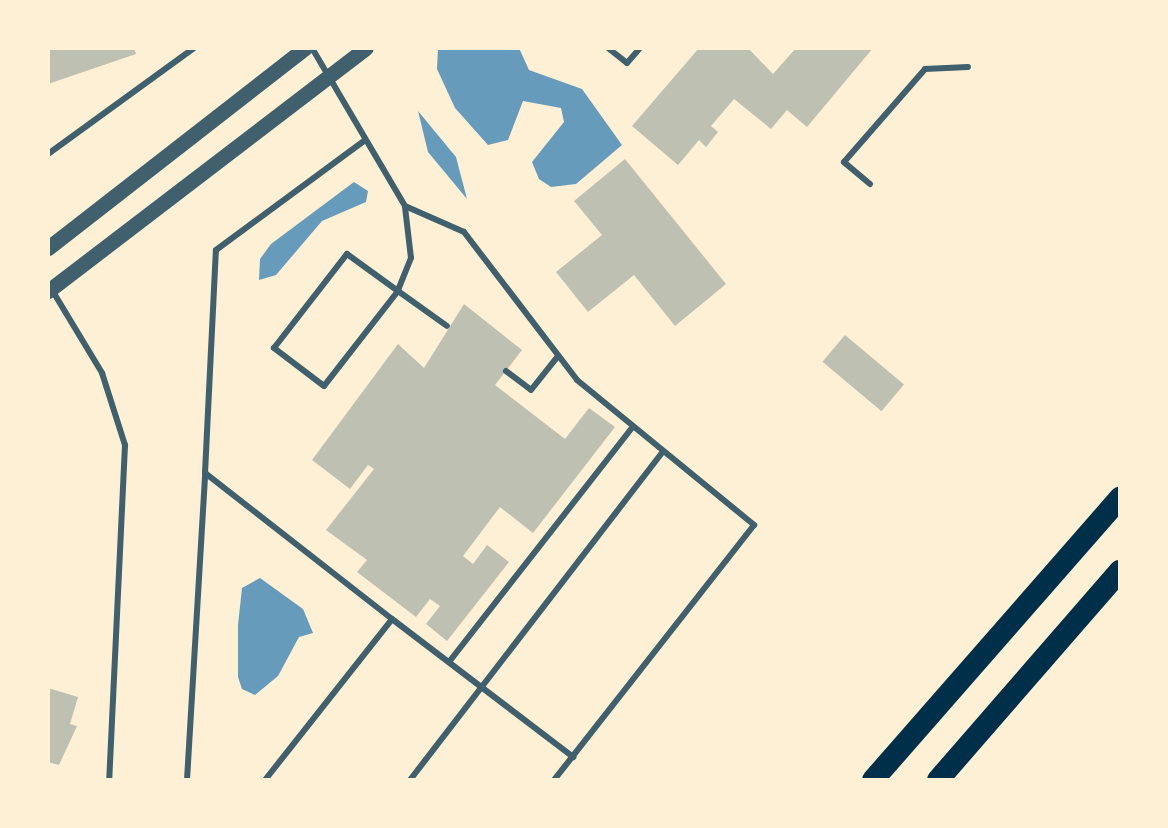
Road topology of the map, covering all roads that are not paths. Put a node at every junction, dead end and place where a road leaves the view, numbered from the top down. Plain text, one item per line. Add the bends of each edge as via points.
1 (194, 48) edge
2 (308, 48) edge
3 (366, 48) edge
4 (608, 48) edge
5 (640, 48) edge
6 (968, 67) dead end
7 (332, 76) junction
8 (365, 140) junction
9 (48, 154) edge
10 (870, 184) dead end
11 (405, 206) junction
12 (48, 248) edge
13 (49, 288) edge
14 (398, 291) junction
15 (446, 326) dead end
16 (558, 356) junction
17 (506, 371) dead end
18 (631, 429) junction
19 (662, 453) junction
20 (205, 474) junction
21 (1120, 498) edge
22 (1120, 570) edge
23 (392, 618) junction
24 (449, 662) junction
25 (482, 688) junction
26 (572, 757) junction
27 (109, 780) edge
28 (186, 780) edge
29 (265, 780) edge
30 (410, 780) edge
31 (554, 780) edge
32 (873, 780) edge
33 (938, 780) edge

1 - 9 lane
2 - 7 lane
2 - 12 street
3 - 7 street
4 - 5 lane via 627,64
6 - 10 lane via 925,69 844,162
7 - 8 lane
7 - 13 street
8 - 11 lane
8 - 20 lane via 216,250
11 - 14 lane via 411,258
11 - 16 lane via 464,232
13 - 27 lane via 102,373 125,445
14 - 14 lane via 324,386 274,348 347,254
14 - 15 lane
16 - 17 lane via 531,390
16 - 18 lane
18 - 19 lane
18 - 24 lane
19 - 25 lane
19 - 26 lane via 754,525
20 - 23 lane
20 - 28 lane
21 - 32 highway
22 - 33 highway
23 - 24 lane
23 - 29 lane
24 - 25 lane
25 - 26 lane
25 - 30 lane
26 - 31 lane

